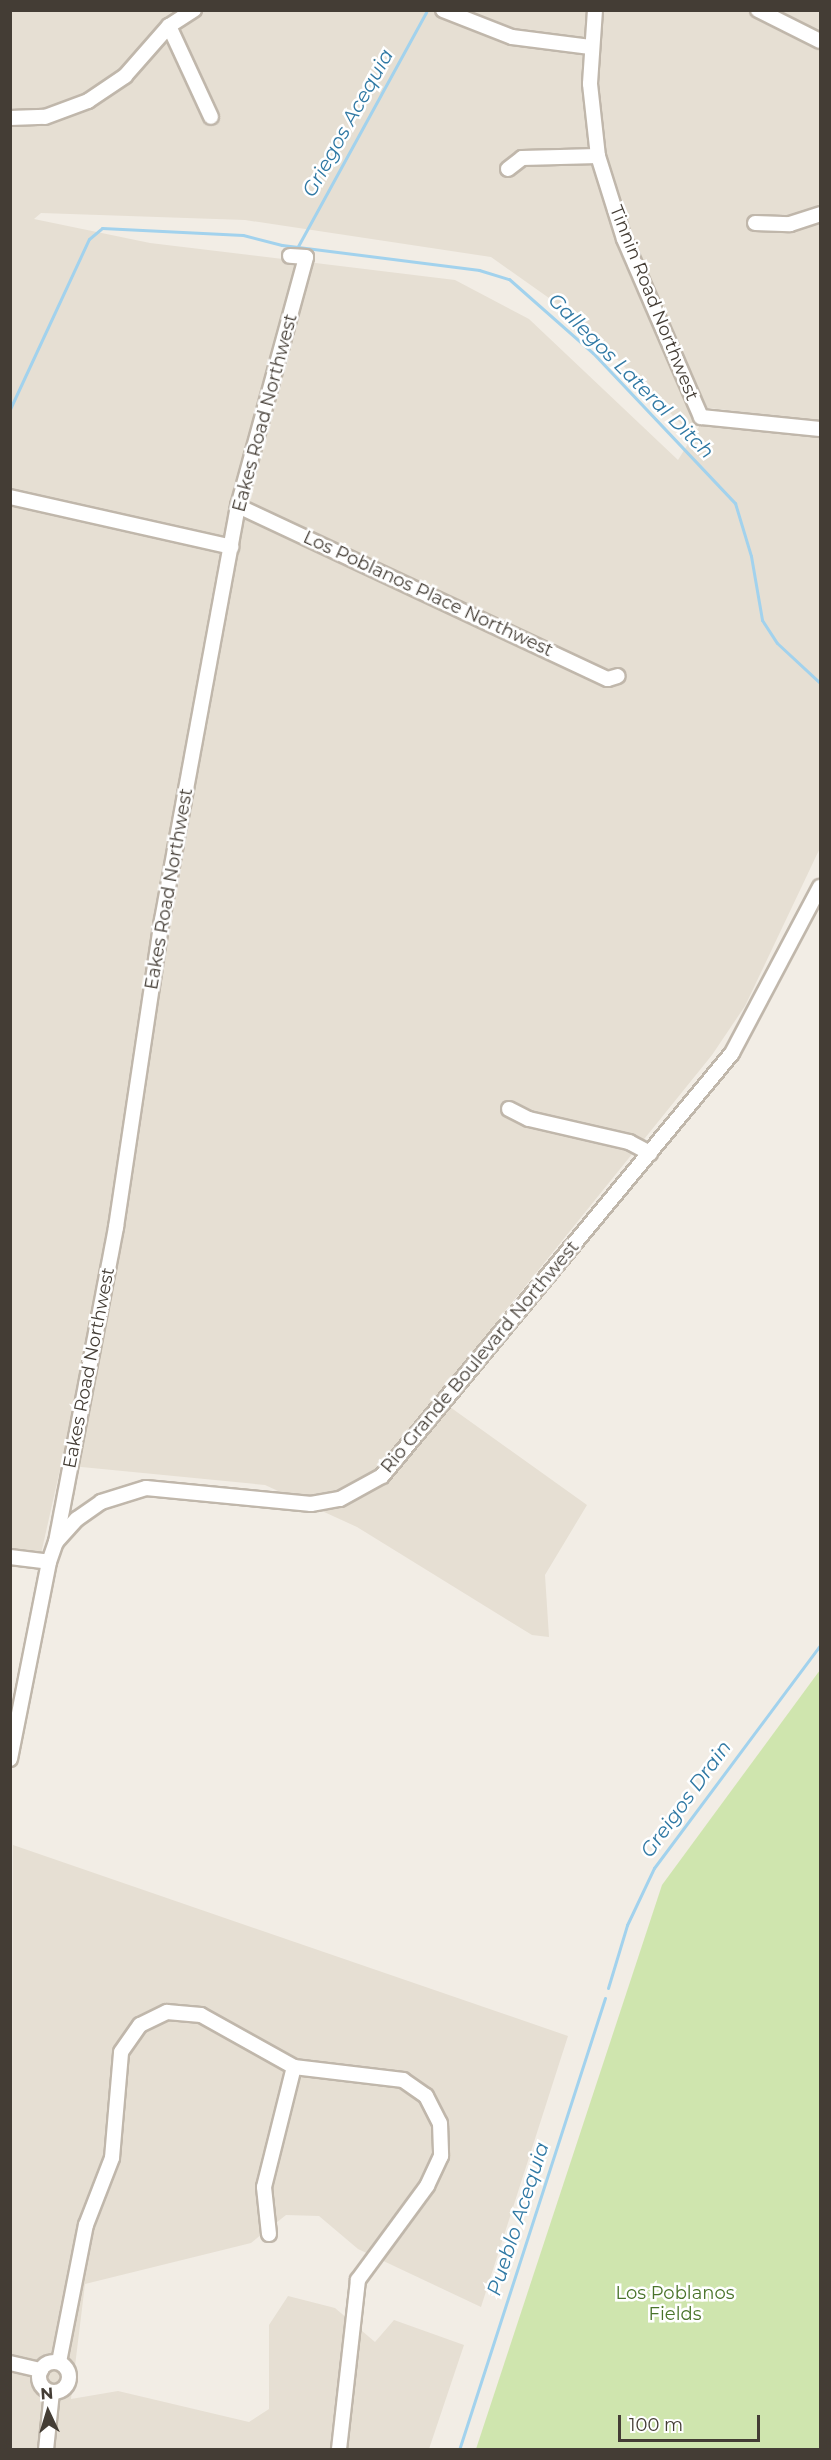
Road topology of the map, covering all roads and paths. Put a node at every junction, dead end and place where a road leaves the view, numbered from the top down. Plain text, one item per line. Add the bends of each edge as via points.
1 (194, 10) edge
2 (443, 10) edge
3 (595, 10) edge
4 (758, 10) edge
5 (169, 26) junction
6 (820, 41) edge
7 (590, 47) junction
8 (211, 117) dead end
9 (10, 118) edge
10 (598, 156) junction
11 (508, 169) dead end
12 (820, 214) edge
13 (755, 223) dead end
14 (290, 256) dead end
15 (820, 429) edge
16 (10, 496) edge
17 (238, 506) junction
18 (231, 547) junction
19 (618, 676) dead end
20 (820, 887) edge
21 (508, 1108) dead end
22 (650, 1153) junction
23 (56, 1542) junction
24 (10, 1557) edge
25 (49, 1562) junction
26 (10, 1759) edge
27 (294, 2067) junction
28 (269, 2234) dead end
29 (59, 2362) junction
30 (10, 2363) edge
31 (10, 2373) edge
32 (40, 2374) junction
33 (52, 2392) junction
34 (46, 2450) edge
35 (339, 2450) edge

1 - 5 street
2 - 7 street via 512,38
3 - 7 street, Tinnin Road Northwest
4 - 6 street
5 - 8 street
5 - 9 street via 125,76 88,100 45,117
7 - 10 street, Tinnin Road Northwest
10 - 11 street via 522,159
10 - 15 street, Tinnin Road Northwest via 624,239 701,417
12 - 13 street via 789,224
14 - 17 street, Eakes Road Northwest via 306,257
16 - 18 street
17 - 18 street, Eakes Road Northwest
17 - 19 street, Los Poblanos Place Northwest via 608,679
18 - 23 street, Eakes Road Northwest via 162,920 116,1227
20 - 22 street, Rio Grande Boulevard Northwest via 732,1053
21 - 22 street via 529,1119 629,1142
22 - 23 street, Rio Grande Boulevard Northwest via 397,1461 363,1489 311,1504 136,1490 101,1502
23 - 25 street, Rio Grande Boulevard Northwest
24 - 25 street
25 - 26 street, Rio Grande Boulevard Northwest
27 - 28 street via 264,2187
27 - 29 street via 201,2015 167,2012 140,2025 121,2052 112,2158 86,2225
27 - 35 street via 404,2080 426,2096 440,2123 441,2156 427,2186 358,2280
29 - 32 street
29 - 33 street via 68,2370 69,2383
30 - 32 street
31 - 32 street
32 - 33 street
33 - 34 street

